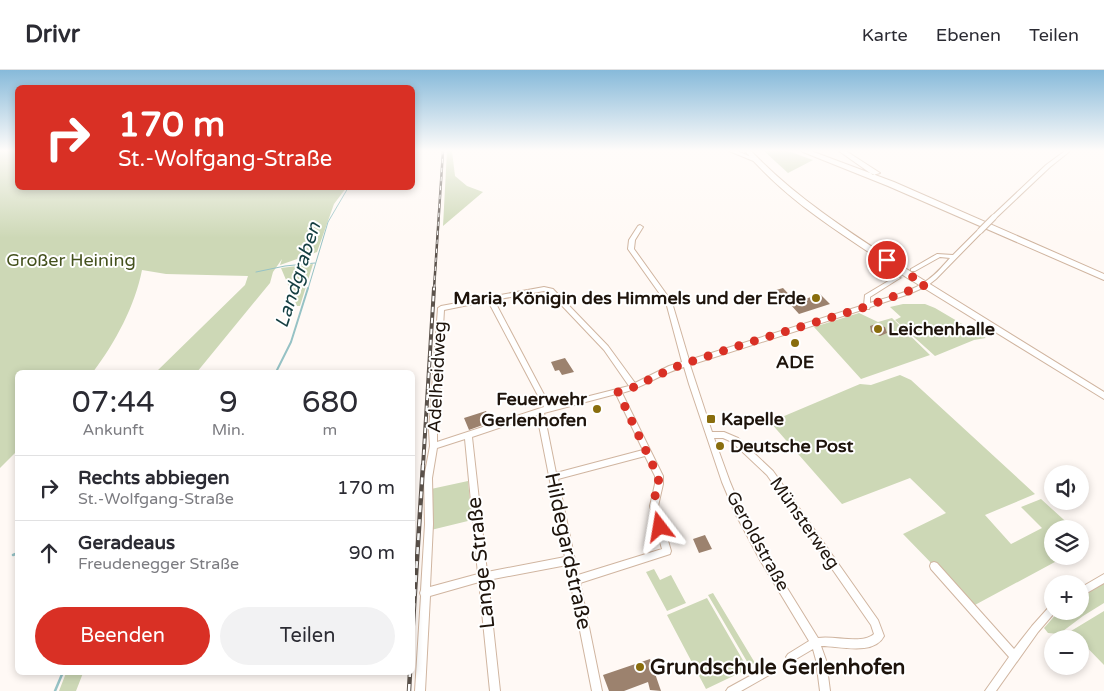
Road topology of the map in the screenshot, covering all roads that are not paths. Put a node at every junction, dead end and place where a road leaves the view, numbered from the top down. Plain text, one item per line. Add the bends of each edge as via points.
1 (780, 180) edge
2 (881, 180) edge
3 (891, 180) edge
4 (1033, 180) edge
5 (640, 227) dead end
6 (954, 257) junction
7 (1104, 272) edge
8 (913, 274) junction
9 (1104, 277) edge
10 (897, 278) tunnel mouth
11 (925, 285) junction
12 (490, 300) junction
13 (867, 306) junction
14 (687, 363) junction
15 (634, 387) junction
16 (618, 392) junction
17 (1104, 396) edge
18 (544, 410) junction
19 (468, 435) junction
20 (710, 435) junction
21 (434, 446) junction
22 (647, 452) junction
23 (553, 477) junction
24 (570, 560) junction
25 (934, 566) dead end
26 (483, 577) junction
27 (1104, 578) edge
28 (574, 581) junction
29 (1089, 587) edge
30 (424, 593) junction
31 (1044, 618) edge
32 (815, 642) junction
33 (1014, 656) junction
34 (791, 657) dead end
35 (768, 671) dead end
36 (420, 691) edge
37 (495, 691) edge
38 (597, 691) edge
39 (731, 691) edge
40 (825, 691) edge
41 (990, 691) edge

1 - 8 main road, bridge via 813,208 900,269
2 - 9 highway
3 - 7 highway
4 - 6 street, bridge
5 - 14 street, Geroldstraße via 631,249 668,302
6 - 8 street via 939,255
6 - 11 street
8 - 11 main road
10 - 13 street via 870,293
11 - 13 street
11 - 17 main road
12 - 15 street via 546,289 552,291 606,348
12 - 18 street, Hildegardstraße
12 - 21 street, Adelheidweg via 441,308
13 - 14 street
14 - 15 street
14 - 20 street, Geroldstraße
15 - 16 street
16 - 18 street
16 - 22 street
18 - 19 street
18 - 23 street, Hildegardstraße
19 - 21 street
19 - 26 street, Lange Straße
20 - 32 street, Geroldstraße via 739,513
20 - 32 street, Münsterweg via 724,435 735,440 770,472 875,623 879,636 867,643
21 - 30 street, Adelheidweg via 428,478
22 - 23 street
22 - 28 street via 658,476 654,506 667,551
23 - 24 street, Hildegardstraße
24 - 26 street
24 - 28 street, Hildegardstraße
25 - 33 street
26 - 30 street
26 - 37 street, Lange Straße
27 - 29 street
28 - 38 street, Hildegardstraße
30 - 36 street, Adelheidweg
31 - 33 street
32 - 34 street
32 - 40 street, Geroldstraße
33 - 41 street
35 - 39 street

